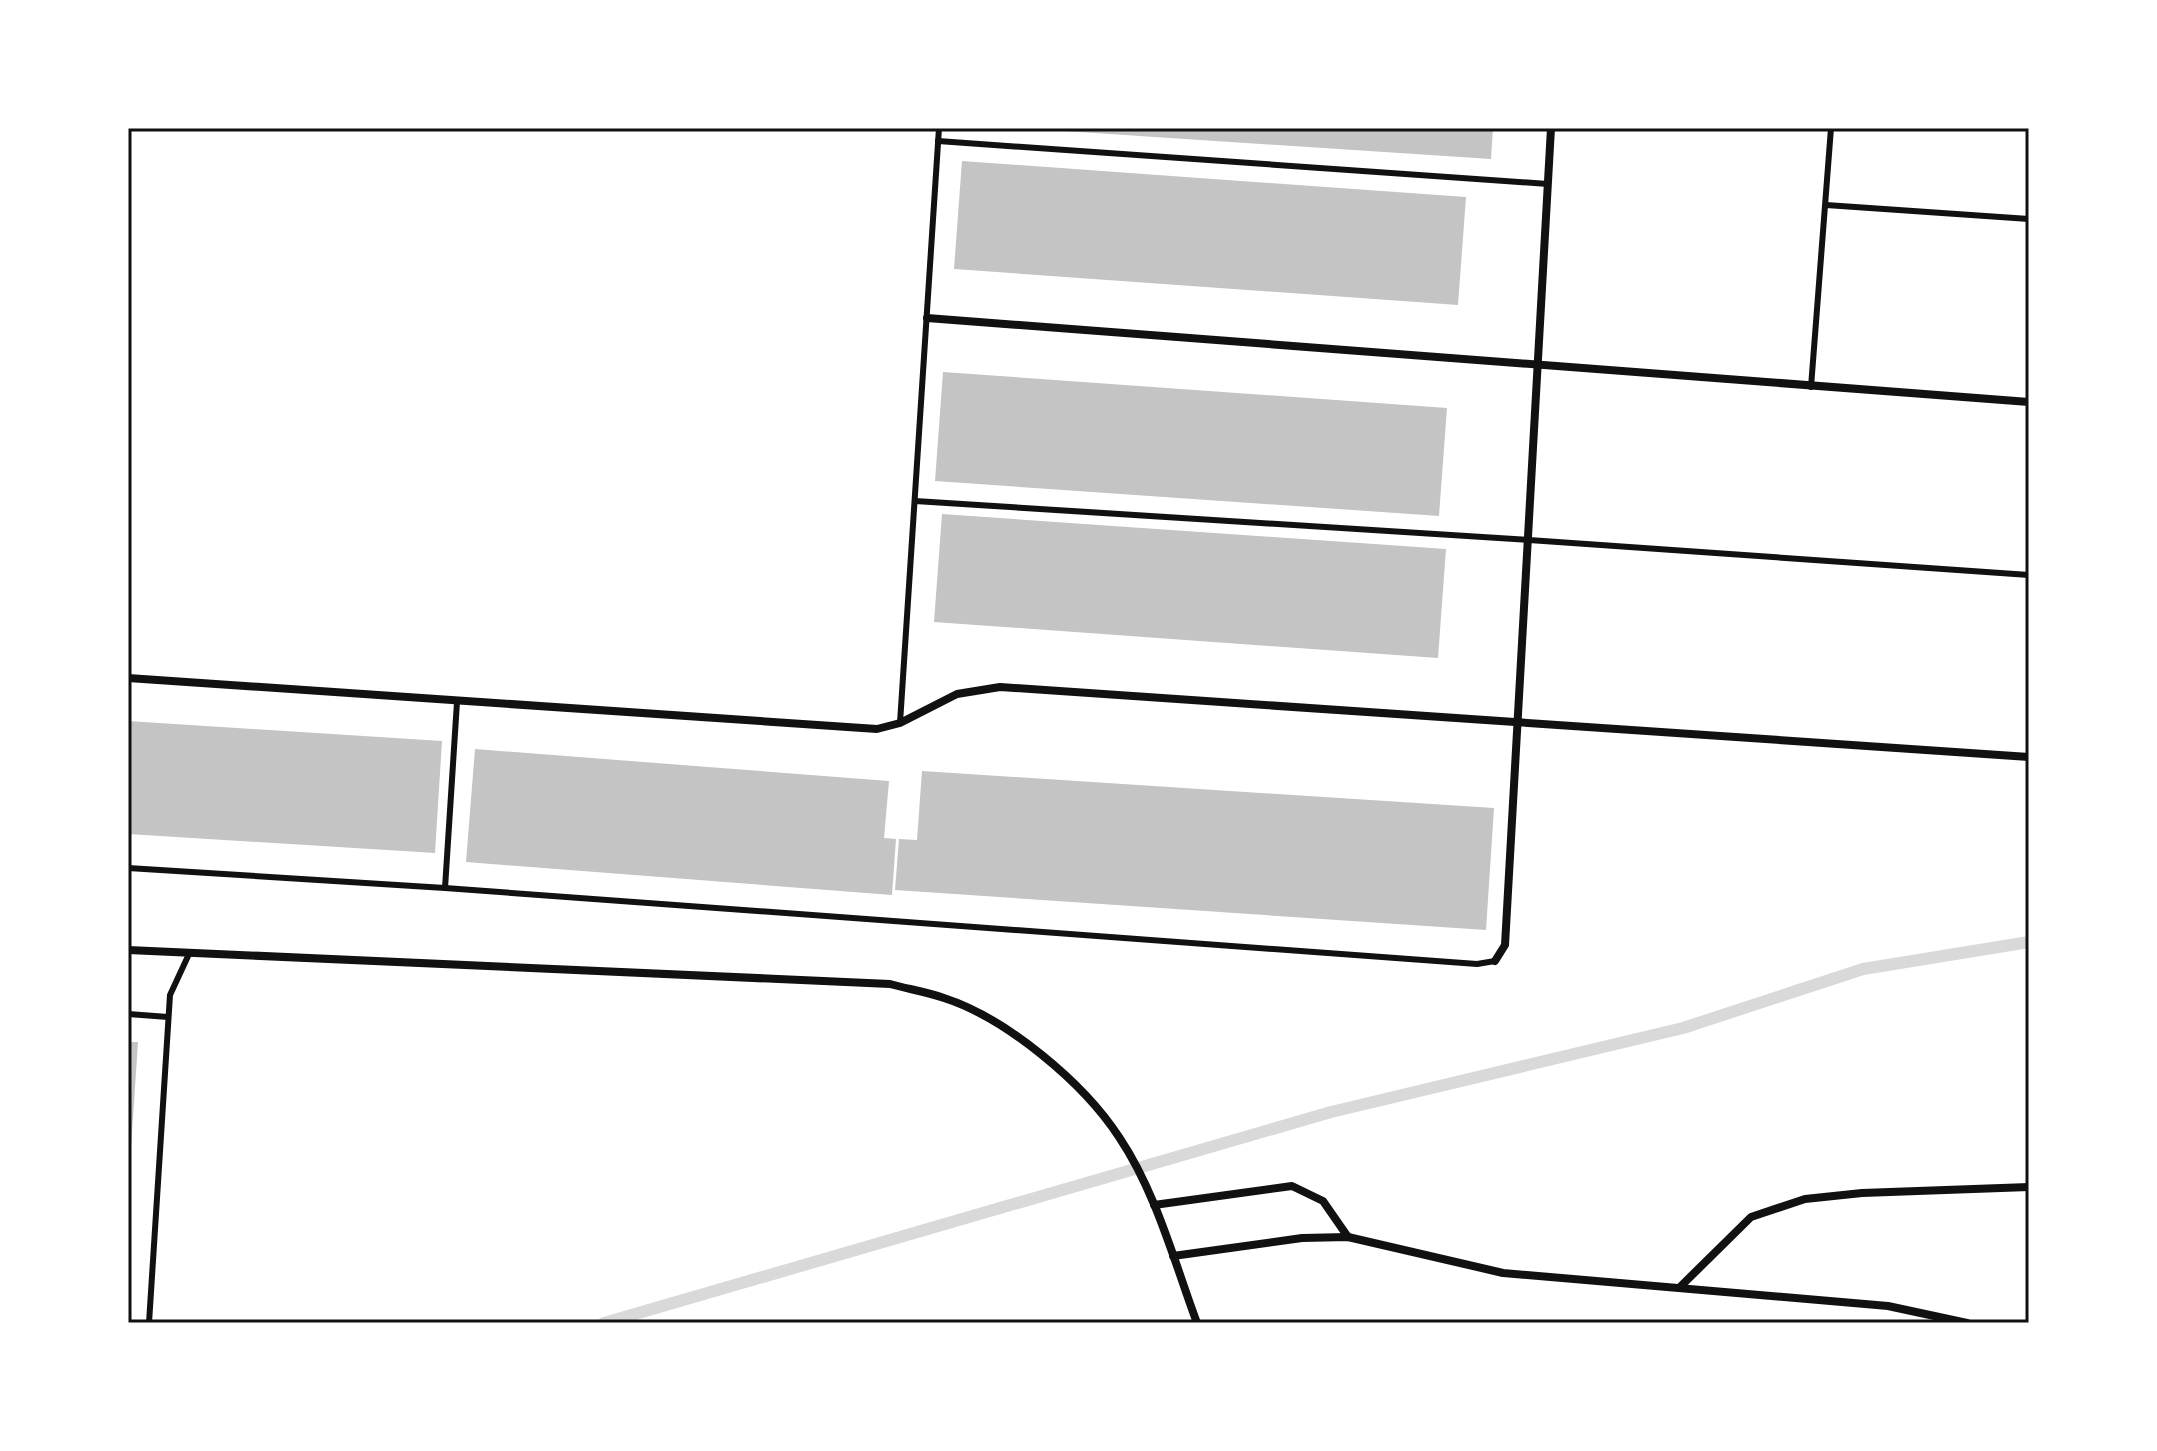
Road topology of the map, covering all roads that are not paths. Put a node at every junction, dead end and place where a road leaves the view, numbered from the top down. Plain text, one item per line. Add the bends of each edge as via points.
1 (939, 128) edge
2 (1551, 128) edge
3 (1831, 128) edge
4 (938, 141) junction
5 (1548, 184) junction
6 (1826, 205) junction
7 (2029, 219) edge
8 (927, 318) junction
9 (1538, 364) junction
10 (1811, 387) junction
11 (2029, 402) edge
12 (915, 501) junction
13 (1529, 540) junction
14 (2029, 575) edge
15 (128, 678) edge
16 (457, 702) junction
17 (1519, 722) junction
18 (900, 723) junction
19 (2029, 757) edge
20 (128, 868) edge
21 (445, 888) junction
22 (128, 950) edge
23 (189, 954) junction
24 (1495, 961) joint
25 (128, 1014) edge
26 (168, 1017) junction
27 (2029, 1187) edge
28 (1154, 1205) junction
29 (1348, 1237) junction
30 (1173, 1256) junction
31 (1680, 1287) junction
32 (149, 1323) edge
33 (1197, 1323) edge
34 (1967, 1323) edge

1 - 4 lane
2 - 5 street
3 - 6 lane
4 - 5 lane
4 - 8 lane
5 - 9 street
6 - 7 lane
6 - 10 lane
8 - 9 street
8 - 12 lane
9 - 10 street
9 - 13 street
10 - 11 street
12 - 13 lane
12 - 18 lane
13 - 14 lane
13 - 17 street
15 - 16 street
16 - 18 street via 846,728
16 - 21 lane
17 - 18 street via 1000,687 957,694
17 - 19 street
17 - 24 street via 1505,945
20 - 21 lane
21 - 24 lane via 1477,964
22 - 23 street
23 - 26 lane via 170,995
23 - 28 street via 890,984 945,998 998,1024 1061,1070 1120,1137
25 - 26 lane
26 - 32 lane
27 - 31 street via 1805,1199 1751,1217
28 - 29 street via 1292,1186 1323,1201
28 - 30 street
29 - 30 street
29 - 31 street via 1503,1273
30 - 33 street
31 - 34 street via 1888,1306

